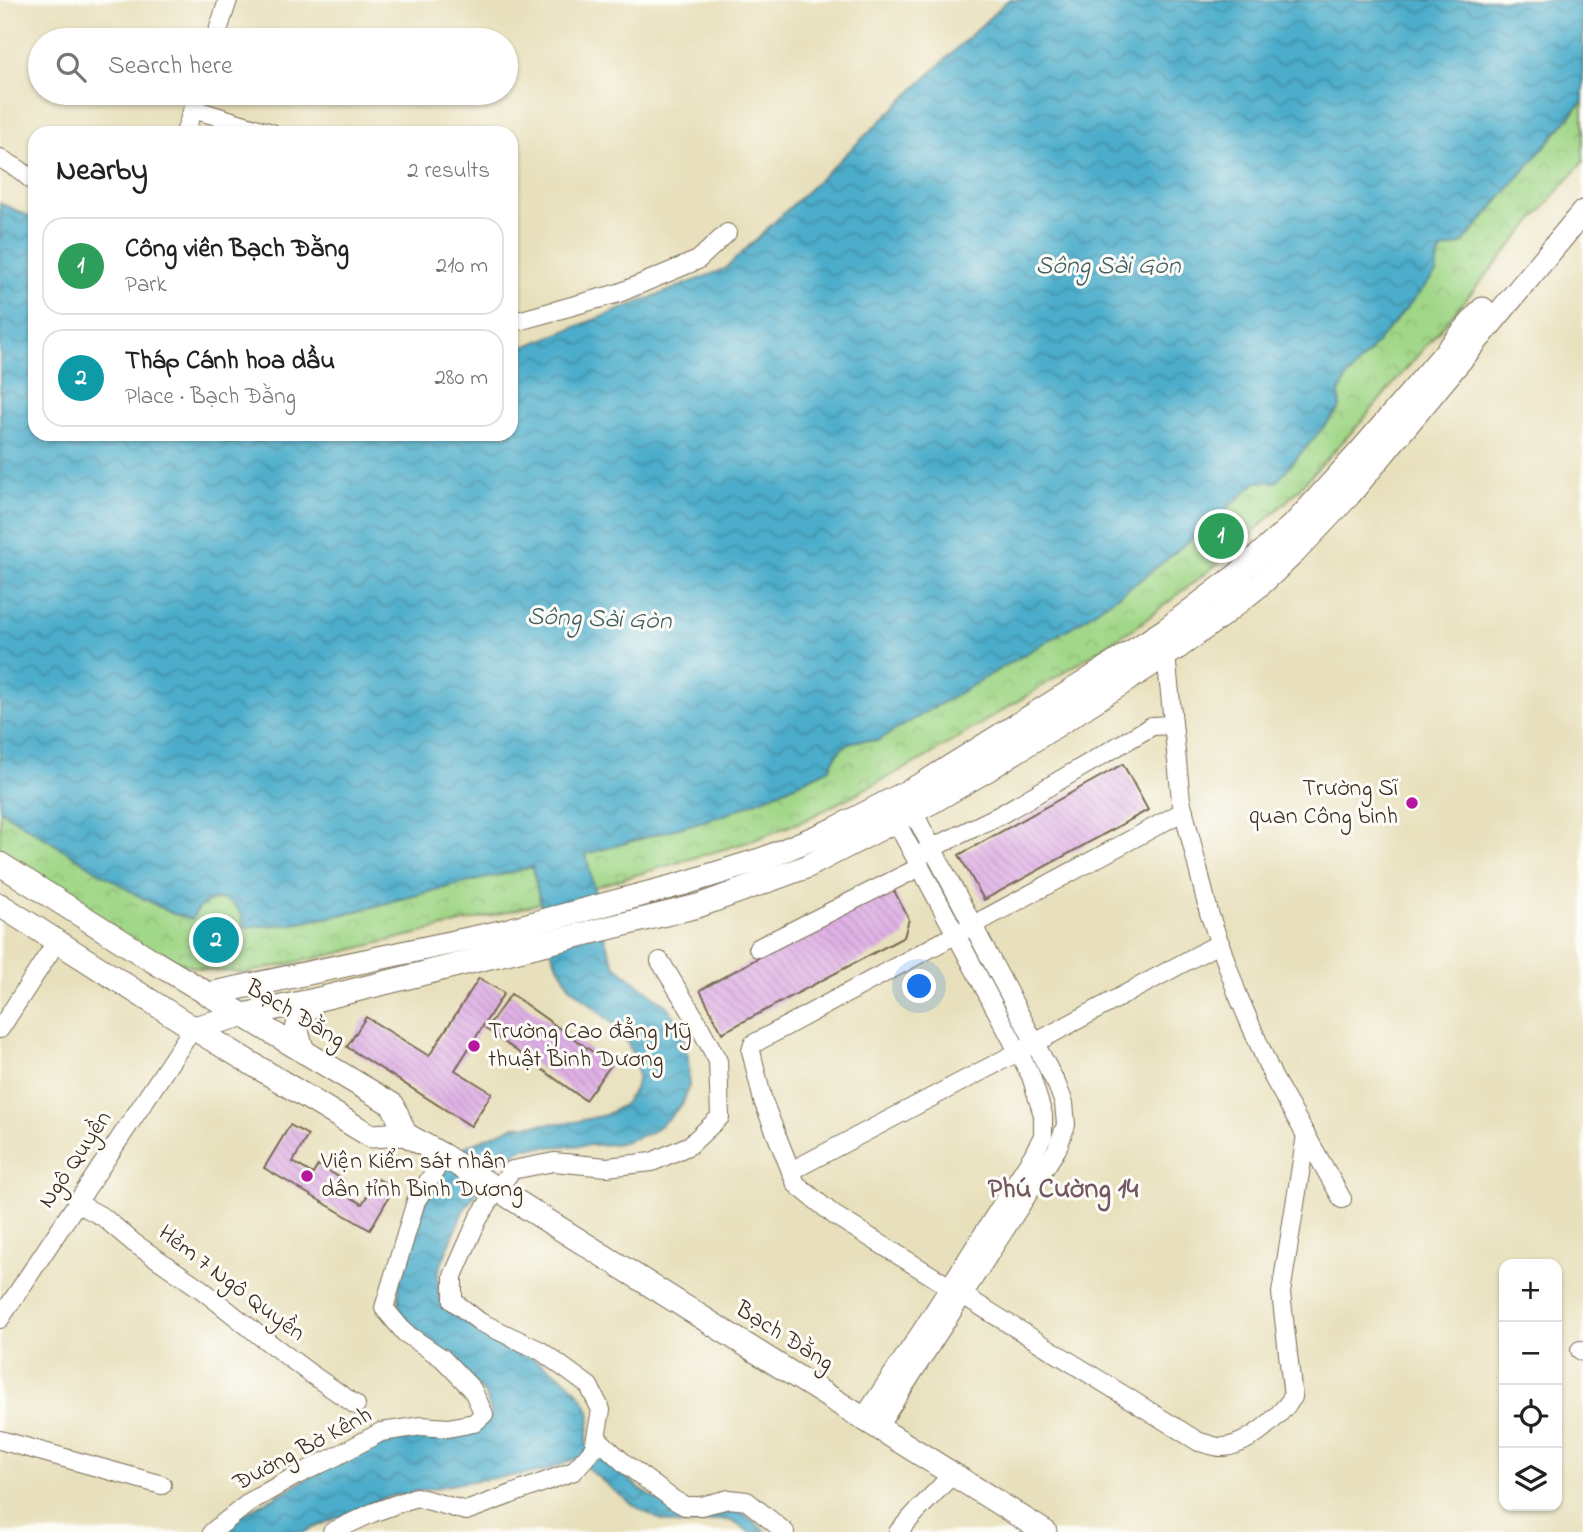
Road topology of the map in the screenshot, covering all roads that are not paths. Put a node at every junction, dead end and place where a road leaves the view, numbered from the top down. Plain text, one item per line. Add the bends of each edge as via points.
1 (228, 0) edge
2 (219, 28) edge
3 (195, 105) edge
4 (206, 105) edge
5 (187, 126) edge
6 (255, 126) edge
7 (0, 158) edge
8 (28, 177) edge
9 (1583, 193) edge
10 (1583, 212) edge
11 (727, 233) dead end
12 (518, 321) edge
13 (1349, 479) junction
14 (1166, 655) junction
15 (1173, 724) junction
16 (900, 807) junction
17 (1184, 811) junction
18 (932, 849) junction
19 (0, 864) edge
20 (920, 867) junction
21 (0, 905) edge
22 (972, 924) junction
23 (955, 933) junction
24 (57, 941) junction
25 (1220, 943) junction
26 (758, 948) dead end
27 (153, 961) junction
28 (660, 961) dead end
29 (135, 990) junction
30 (209, 994) junction
31 (315, 1000) junction
32 (243, 1015) junction
33 (193, 1028) junction
34 (0, 1029) edge
35 (1035, 1043) junction
36 (304, 1052) junction
37 (1018, 1052) junction
38 (405, 1134) junction
39 (1306, 1135) junction
40 (444, 1156) junction
41 (792, 1171) junction
42 (496, 1188) junction
43 (1342, 1199) dead end
44 (77, 1203) junction
45 (956, 1292) junction
46 (0, 1319) edge
47 (356, 1405) dead end
48 (870, 1423) junction
49 (0, 1440) edge
50 (596, 1443) junction
51 (953, 1474) junction
52 (162, 1485) dead end
53 (338, 1531) edge
54 (212, 1532) edge
55 (785, 1532) edge
56 (898, 1532) edge
57 (1045, 1532) edge

1 - 2 street
3 - 5 street
4 - 6 street
7 - 8 street
9 - 13 street
10 - 13 street
11 - 12 street via 698,260 619,293
13 - 14 street via 1294,552 1221,616
13 - 16 street via 1168,628 924,783
14 - 15 street
14 - 16 street via 987,770
15 - 17 street
15 - 18 street via 1152,726 1002,814
16 - 18 street
16 - 20 street
16 - 30 street via 682,884 501,932
16 - 31 street via 806,867 698,906
17 - 22 street
17 - 25 street
18 - 20 street via 921,855
18 - 22 street
19 - 27 street, Bạch Đằng
20 - 23 street
20 - 26 street
21 - 24 street
22 - 23 street
22 - 35 street
23 - 37 street
23 - 41 street via 753,1044 763,1101
24 - 29 street
24 - 34 street
25 - 35 street
25 - 39 street via 1273,1077
27 - 29 street
27 - 30 street, Bạch Đằng
28 - 42 street via 718,1062 720,1117 690,1145 652,1162 607,1167 554,1162 512,1170
29 - 33 street
30 - 32 street, Bạch Đằng
30 - 33 street
31 - 32 street
31 - 36 street via 297,1025
32 - 33 street
32 - 36 street, Bạch Đằng
33 - 38 street via 371,1136
33 - 44 street, Ngô Quyền
35 - 37 street
35 - 45 street via 1061,1094 1066,1125 1057,1149
36 - 38 street, Bạch Đằng via 393,1105
37 - 41 street
37 - 45 street via 1043,1115 1043,1136
38 - 40 street
39 - 43 street
39 - 45 street via 1281,1293 1293,1397 1282,1412 1245,1441 1222,1447 1199,1442
40 - 42 street, Bạch Đằng
40 - 54 street, Đường Bờ Kênh via 416,1201 384,1308 405,1333 442,1358 472,1390 484,1415 474,1423 448,1428 422,1426 381,1432 251,1501
41 - 45 street via 796,1184 834,1216
42 - 48 street, Bạch Đằng
42 - 50 street via 453,1276 453,1301 480,1322 541,1350 589,1386 601,1410
44 - 46 street, Ngô Quyền
44 - 47 street, Hẻm 7 Ngô Quyền via 103,1217
45 - 48 street
48 - 51 street, Bạch Đằng
49 - 52 street
50 - 53 street via 574,1471 466,1511 416,1497
50 - 55 street via 685,1506 747,1500
51 - 56 street
51 - 57 street, Bạch Đằng

